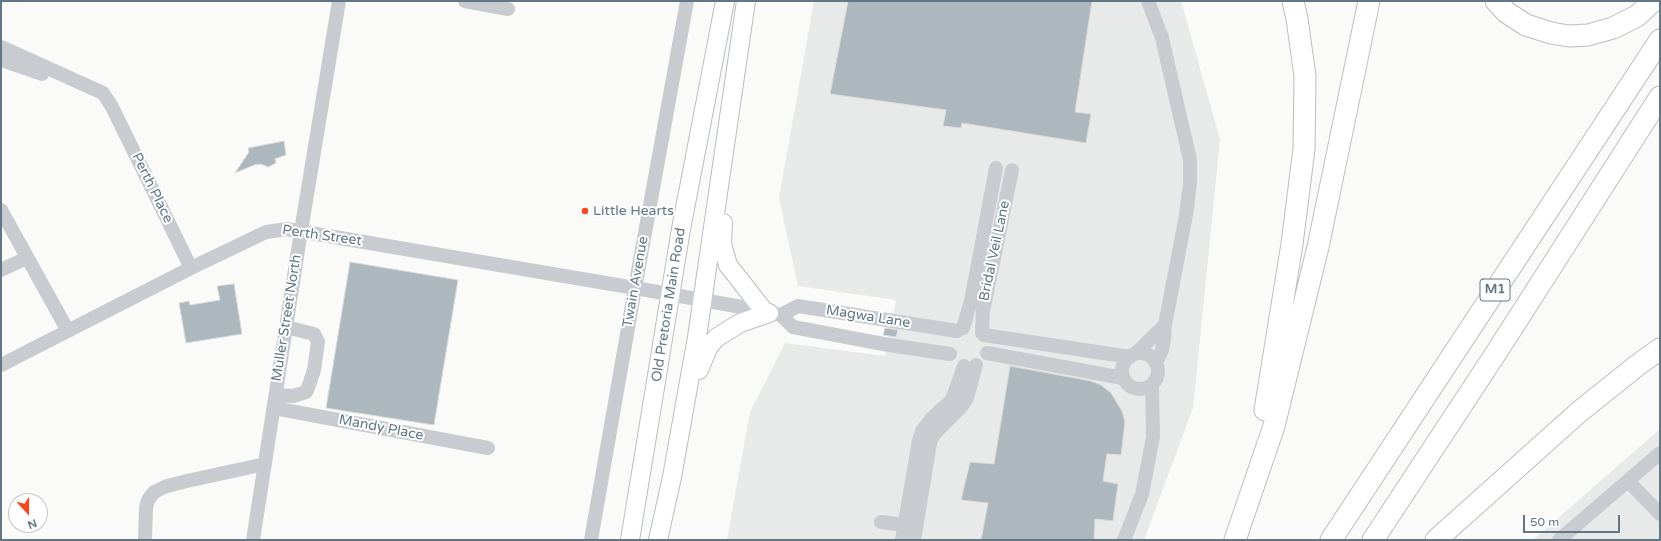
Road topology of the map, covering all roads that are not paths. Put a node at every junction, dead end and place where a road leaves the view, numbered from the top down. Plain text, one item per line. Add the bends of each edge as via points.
1 (339, 1) edge
2 (465, 1) edge
3 (687, 1) edge
4 (725, 1) edge
5 (746, 1) edge
6 (1148, 1) edge
7 (1293, 1) edge
8 (1369, 1) edge
9 (1496, 1) edge
10 (1653, 1) edge
11 (508, 9) dead end
12 (1660, 40) edge
13 (1, 47) edge
14 (1, 60) edge
15 (1660, 97) edge
16 (110, 105) junction
17 (726, 140) junction
18 (996, 168) dead end
19 (1012, 170) dead end
20 (1, 210) edge
21 (301, 231) junction
22 (980, 253) junction
23 (994, 257) junction
24 (27, 258) junction
25 (191, 268) junction
26 (1, 270) edge
27 (635, 288) junction
28 (671, 295) junction
29 (702, 300) junction
30 (771, 313) junction
31 (1165, 325) junction
32 (286, 327) junction
33 (960, 330) junction
34 (68, 331) junction
35 (983, 334) junction
36 (1660, 349) edge
37 (987, 352) junction
38 (950, 354) junction
39 (1133, 355) junction
40 (1156, 363) junction
41 (1, 365) edge
42 (970, 365) junction
43 (1123, 378) junction
44 (1152, 385) junction
45 (1136, 389) junction
46 (275, 401) junction
47 (1153, 410) junction
48 (488, 448) dead end
49 (1660, 453) edge
50 (676, 454) junction
51 (265, 464) junction
52 (1628, 481) junction
53 (1250, 497) junction
54 (1660, 514) edge
55 (881, 522) dead end
56 (912, 531) edge
57 (145, 538) dead end
58 (253, 540) edge
59 (591, 540) edge
60 (630, 540) edge
61 (658, 540) edge
62 (902, 540) edge
63 (1124, 540) edge
64 (1235, 540) edge
65 (1331, 540) edge
66 (1373, 540) edge
67 (1436, 540) edge
68 (1560, 540) edge

1 - 21 street, Muller Street North
2 - 11 street
3 - 27 street, Twain Avenue
4 - 28 main road, Old Pretoria Main Road
5 - 17 main road
6 - 31 street via 1162,38 1190,160 1186,215
7 - 53 highway via 1305,76 1304,149 1292,244
8 - 53 highway via 1318,246 1274,426
9 - 10 highway via 1506,12 1526,25 1569,36 1588,35 1613,28 1637,16
12 - 65 highway, M1
13 - 16 street via 103,93
14 - 16 street via 50,77
15 - 66 highway, M1
16 - 25 street, Perth Place
17 - 29 main road
17 - 30 main road via 722,244 724,255 728,264
18 - 22 street, Bridal Veil Lane
19 - 23 street, Bridal Veil Lane
20 - 24 street
21 - 25 street, Perth Street via 287,228 266,232
21 - 27 street, Perth Street
21 - 32 street, Muller Street North
22 - 23 street
22 - 33 street, Bridal Veil Lane via 971,301
23 - 35 street, Bridal Veil Lane via 983,311
24 - 26 street
24 - 34 street
25 - 34 street, Perth Street
27 - 28 street, Perth Street
27 - 59 street, Twain Avenue
28 - 29 street, Perth Street
28 - 60 main road, Old Pretoria Main Road
29 - 30 street, Magwa Lane
29 - 50 main road
30 - 33 street, Magwa Lane via 798,306
30 - 38 street, Magwa Lane via 793,327
30 - 50 main road via 740,323 716,338 708,348 702,359
31 - 39 street
31 - 40 street via 1163,344
32 - 46 street, Muller Street North
32 - 46 street via 314,334 318,342 314,370 306,392
33 - 35 street, Magwa Lane via 970,328
33 - 38 street via 950,341
34 - 41 street, Perth Street
35 - 37 street via 988,345
35 - 39 street, Magwa Lane
36 - 67 highway via 1579,412
37 - 42 street via 981,362
37 - 43 street
38 - 42 street via 958,364
39 - 40 street via 1147,355
39 - 43 street via 1123,366
40 - 44 street via 1158,374
42 - 56 street via 967,398 961,407 947,413 930,443
43 - 45 street
44 - 45 street
44 - 47 street
45 - 47 street
46 - 48 street, Mandy Place
46 - 51 street, Muller Street North
47 - 63 street via 1153,437 1142,494
49 - 52 street
50 - 61 main road
51 - 57 street via 167,486 154,492 146,508
51 - 58 street, Muller Street North
52 - 54 street
52 - 68 street
53 - 64 highway
55 - 56 street
56 - 62 street

